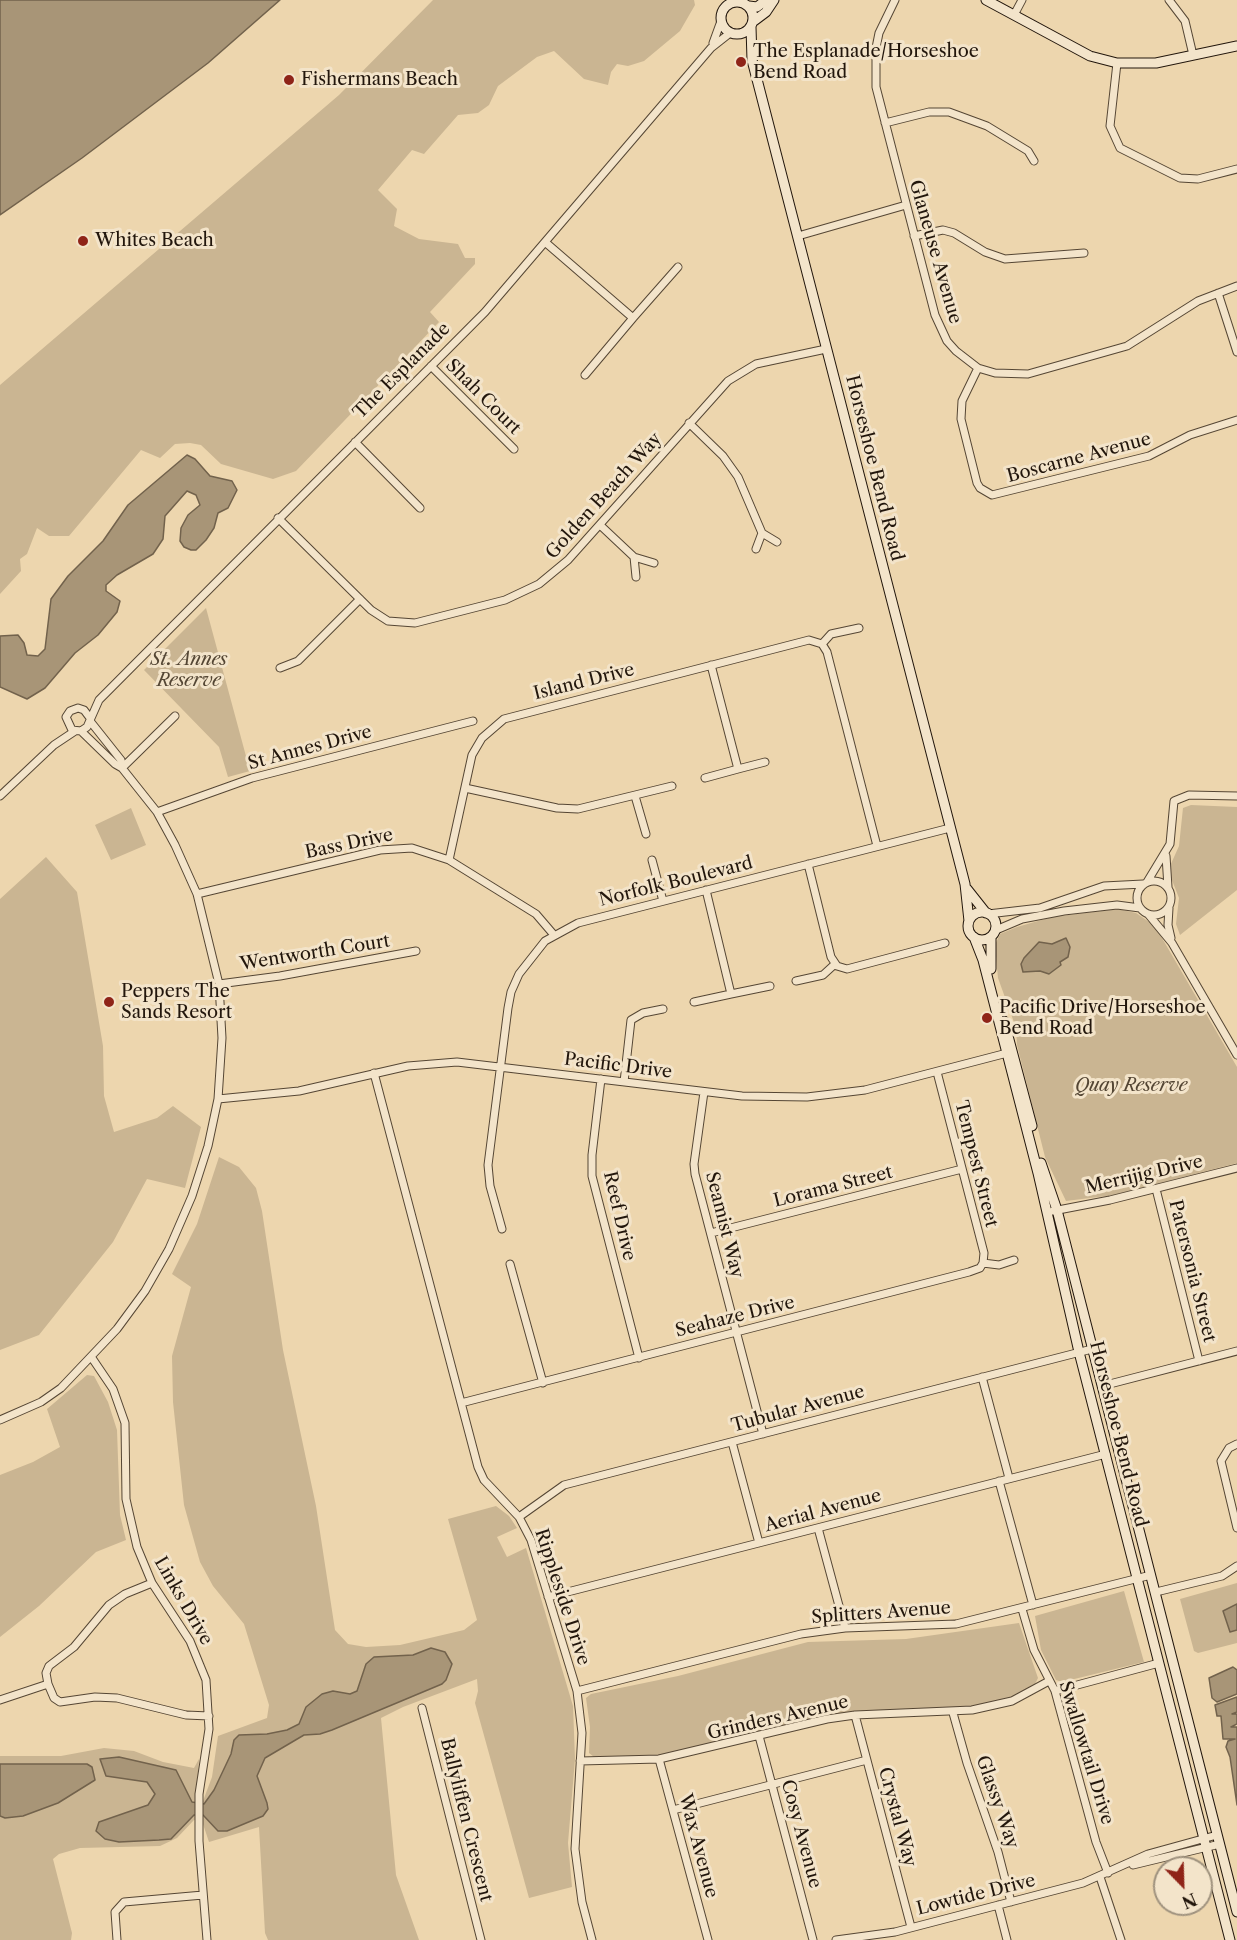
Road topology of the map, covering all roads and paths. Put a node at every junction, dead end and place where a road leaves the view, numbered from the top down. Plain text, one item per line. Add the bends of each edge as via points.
1 (766, 0) edge
2 (774, 0) edge
3 (895, 0) edge
4 (986, 0) edge
5 (1022, 0) edge
6 (1169, 0) edge
7 (749, 6) junction
8 (1014, 15) junction
9 (721, 21) junction
10 (752, 24) junction
11 (734, 34) junction
12 (1237, 46) edge
13 (711, 48) junction
14 (1193, 55) junction
15 (752, 60) junction
16 (1117, 63) junction
17 (885, 123) junction
18 (1034, 161) dead end
19 (1237, 169) edge
20 (906, 205) junction
21 (798, 236) junction
22 (914, 236) junction
23 (545, 242) junction
24 (1084, 253) dead end
25 (678, 267) dead end
26 (1237, 286) edge
27 (1218, 293) junction
28 (633, 318) junction
29 (826, 349) junction
30 (1237, 352) edge
31 (431, 366) junction
32 (978, 368) junction
33 (585, 375) dead end
34 (1237, 420) edge
35 (688, 423) junction
36 (355, 442) junction
37 (514, 449) dead end
38 (420, 508) dead end
39 (278, 519) junction
40 (600, 525) junction
41 (762, 533) junction
42 (777, 542) dead end
43 (756, 549) dead end
44 (634, 557) junction
45 (654, 562) dead end
46 (636, 577) dead end
47 (360, 599) junction
48 (859, 628) dead end
49 (822, 644) junction
50 (711, 665) junction
51 (280, 668) dead end
52 (99, 700) junction
53 (80, 708) junction
54 (175, 716) dead end
55 (90, 719) junction
56 (66, 721) junction
57 (473, 721) dead end
58 (78, 731) junction
59 (54, 745) junction
60 (765, 762) dead end
61 (122, 768) junction
62 (738, 769) junction
63 (705, 778) dead end
64 (672, 786) dead end
65 (465, 788) junction
66 (0, 796) edge
67 (635, 796) junction
68 (1237, 796) edge
69 (157, 812) junction
70 (950, 828) junction
71 (646, 834) dead end
72 (877, 846) junction
73 (1167, 851) junction
74 (449, 860) junction
75 (652, 860) dead end
76 (808, 864) junction
77 (1145, 883) junction
78 (965, 884) junction
79 (1168, 888) junction
80 (706, 890) junction
81 (197, 894) junction
82 (663, 901) junction
83 (1169, 906) junction
84 (1140, 908) junction
85 (987, 913) junction
86 (1148, 914) junction
87 (969, 921) junction
88 (994, 933) junction
89 (554, 935) junction
90 (974, 937) junction
91 (945, 943) dead end
92 (1172, 943) junction
93 (416, 951) dead end
94 (835, 964) junction
95 (796, 981) dead end
96 (219, 984) junction
97 (770, 986) dead end
98 (731, 994) junction
99 (694, 1002) dead end
100 (663, 1009) dead end
101 (1009, 1052) junction
102 (1237, 1055) edge
103 (500, 1066) junction
104 (937, 1072) junction
105 (374, 1073) junction
106 (602, 1079) junction
107 (624, 1082) junction
108 (704, 1092) junction
109 (218, 1099) junction
110 (1237, 1168) edge
111 (962, 1169) junction
112 (1156, 1189) junction
113 (1052, 1211) junction
114 (501, 1229) dead end
115 (711, 1233) junction
116 (1014, 1260) dead end
117 (983, 1263) junction
118 (510, 1264) dead end
119 (736, 1333) junction
120 (1092, 1349) junction
121 (1237, 1351) edge
122 (1079, 1352) junction
123 (92, 1358) junction
124 (639, 1358) junction
125 (1199, 1361) junction
126 (982, 1377) junction
127 (543, 1383) junction
128 (1102, 1386) junction
129 (461, 1403) junction
130 (0, 1420) edge
131 (763, 1434) junction
132 (732, 1442) junction
133 (1237, 1444) edge
134 (1106, 1454) junction
135 (1009, 1478) junction
136 (999, 1480) junction
137 (519, 1517) junction
138 (818, 1528) junction
139 (1237, 1528) edge
140 (759, 1544) junction
141 (1237, 1566) edge
142 (1151, 1575) junction
143 (1137, 1579) junction
144 (152, 1583) junction
145 (1156, 1592) junction
146 (549, 1597) junction
147 (1033, 1605) junction
148 (1022, 1608) junction
149 (845, 1628) junction
150 (1159, 1663) junction
151 (1049, 1681) junction
152 (48, 1684) junction
153 (1055, 1690) junction
154 (577, 1691) junction
155 (0, 1700) edge
156 (422, 1708) dead end
157 (953, 1713) junction
158 (855, 1715) junction
159 (209, 1716) junction
160 (759, 1736) junction
161 (659, 1760) junction
162 (867, 1760) junction
163 (580, 1761) junction
164 (772, 1785) junction
165 (673, 1810) junction
166 (1219, 1839) junction
167 (1205, 1842) junction
168 (1108, 1873) junction
169 (1100, 1877) junction
170 (203, 1895) junction
171 (1011, 1902) junction
172 (998, 1905) junction
173 (1237, 1912) edge
174 (911, 1927) junction
175 (895, 1932) junction
176 (1232, 1938) edge
177 (117, 1940) edge
178 (207, 1940) edge
179 (481, 1940) edge
180 (592, 1940) edge
181 (708, 1940) edge
182 (813, 1940) edge
183 (836, 1940) edge
184 (897, 1940) edge
185 (1007, 1940) edge
186 (1121, 1940) edge

1 - 7 street via 757,7
2 - 10 street
3 - 17 street, Glaneuse Avenue via 879,33 874,62
4 - 8 street
5 - 8 street
6 - 14 street via 1187,27
7 - 9 street via 740,2 729,5
7 - 10 street
8 - 16 street via 1090,56
9 - 11 street
9 - 13 street, The Esplanade
10 - 11 street
10 - 15 street, Horseshoe Bend Road
11 - 13 street, The Esplanade
11 - 15 street, Horseshoe Bend Road
12 - 14 street
13 - 23 street, The Esplanade
14 - 16 street via 1156,63
15 - 21 street, Horseshoe Bend Road
16 - 19 street via 1110,126 1120,148 1180,178 1198,179
17 - 18 street via 929,112 949,112 987,126 1028,151
17 - 20 street, Glaneuse Avenue
20 - 21 street
20 - 22 street, Glaneuse Avenue
21 - 29 street, Horseshoe Bend Road
22 - 24 street via 944,230 1005,259
22 - 32 street, Glaneuse Avenue via 940,329 956,351
23 - 28 street
23 - 31 street, The Esplanade via 485,312
25 - 28 street
26 - 27 street, Glaneuse Avenue
27 - 30 street
27 - 32 street, Glaneuse Avenue via 1198,301 1127,346 1106,354 1028,374
28 - 33 street
29 - 35 street, Golden Beach Way via 747,368 716,392
29 - 70 street, Horseshoe Bend Road
31 - 36 street, The Esplanade
31 - 37 street, Shah Court
32 - 34 street, Boscarne Avenue via 963,401 961,419 977,483 992,495 1149,456 1190,435
35 - 40 street, Golden Beach Way
35 - 41 street via 731,466
36 - 38 street
36 - 39 street, The Esplanade
39 - 47 street, Golden Beach Way
39 - 52 street, The Esplanade
40 - 44 street
40 - 47 street, Golden Beach Way via 560,569 505,600 405,624 381,618
41 - 42 street
41 - 43 street
44 - 45 street
44 - 46 street
47 - 51 street via 298,661
48 - 49 street, Island Drive via 831,634
49 - 50 street, Island Drive via 810,640
49 - 72 street
50 - 62 street
50 - 65 street, Island Drive via 504,719 476,746
52 - 53 street, The Esplanade
52 - 55 street, The Esplanade
53 - 55 street
53 - 56 street, The Esplanade via 70,711
54 - 61 street
55 - 58 street, The Esplanade
55 - 61 street via 121,760
56 - 58 street
56 - 59 street, The Esplanade
57 - 69 street, St Annes Drive via 252,778
58 - 59 street, The Esplanade
58 - 61 street
59 - 66 street, The Esplanade
60 - 62 street
61 - 69 street
62 - 63 street
64 - 67 street
65 - 67 street via 567,808 589,808
65 - 74 street, Island Drive
67 - 71 street
68 - 73 street via 1179,797 1173,805
69 - 81 street
70 - 72 street, Norfolk Boulevard
70 - 78 street, Horseshoe Bend Road
72 - 76 street, Norfolk Boulevard
73 - 77 street
73 - 79 street
74 - 81 street, Bass Drive via 425,850 390,848
74 - 89 street, Bass Drive via 536,914
75 - 82 street
76 - 80 street, Norfolk Boulevard
76 - 94 street
77 - 79 street via 1161,882
77 - 84 street via 1137,893
77 - 85 street via 1104,886 1040,908
78 - 85 street, Horseshoe Bend Road
78 - 87 street, Horseshoe Bend Road
79 - 83 street via 1172,897
80 - 82 street, Norfolk Boulevard
80 - 98 street
81 - 96 street
82 - 89 street, Norfolk Boulevard via 578,923
83 - 86 street via 1158,915
83 - 92 street
84 - 86 street
84 - 88 street via 1117,905 1064,911 1022,919
85 - 87 street via 974,915
85 - 88 street via 995,920
86 - 92 street
87 - 90 street
88 - 90 street via 981,940
88 - 101 street, Horseshoe Bend Road via 992,974
89 - 103 street, Norfolk Boulevard via 532,954 513,984
90 - 101 street, Horseshoe Bend Road
91 - 94 street via 847,969
92 - 102 street
93 - 96 street, Wentworth Court
94 - 95 street via 823,975
96 - 109 street via 222,1038
97 - 98 street
98 - 99 street
100 - 107 street via 632,1020
101 - 104 street, Pacific Drive
101 - 113 street, Horseshoe Bend Road
103 - 105 street, Pacific Drive via 435,1063
103 - 106 street, Pacific Drive
103 - 114 street, Norfolk Boulevard via 488,1176
104 - 108 street, Pacific Drive via 865,1090 807,1097
104 - 111 street, Tempest Street
105 - 109 street, Pacific Drive via 299,1091
105 - 129 street, Rippleside Drive
106 - 107 street, Pacific Drive
106 - 124 street, Reef Drive via 592,1176
107 - 108 street, Pacific Drive
108 - 115 street, Seamist Way via 694,1164
109 - 123 street via 201,1174 169,1249 131,1311
110 - 112 street, Merrijig Drive
111 - 115 street, Lorama Street
111 - 117 street, Tempest Street via 984,1253
112 - 113 street, Merrijig Drive
112 - 125 street, Patersonia Street
113 - 120 street, Horseshoe Bend Road
113 - 122 street, Horseshoe Bend Road
115 - 119 street, Seamist Way
116 - 117 street, Seahaze Drive via 999,1265
117 - 119 street, Seahaze Drive via 969,1272
118 - 127 street
119 - 124 street, Seahaze Drive
119 - 131 street, Seamist Way
120 - 122 street, Tubular Avenue
120 - 128 street, Horseshoe Bend Road
121 - 125 street
122 - 126 street, Tubular Avenue
122 - 134 street, Horseshoe Bend Road
123 - 130 street via 48,1398
123 - 144 street, Links Drive via 109,1381 123,1415 129,1515
124 - 127 street, Seahaze Drive
125 - 128 street
126 - 131 street, Tubular Avenue
126 - 135 street
127 - 129 street, Seahaze Drive
128 - 142 street, Horseshoe Bend Road
129 - 137 street, Rippleside Drive via 484,1480
131 - 132 street, Tubular Avenue
132 - 137 street, Tubular Avenue via 564,1485
132 - 140 street
133 - 139 street via 1229,1448 1221,1461
134 - 135 street, Aerial Avenue
134 - 143 street, Horseshoe Bend Road
135 - 136 street, Aerial Avenue
136 - 138 street, Aerial Avenue
136 - 147 street
137 - 146 street, Rippleside Drive via 531,1540
138 - 140 street, Aerial Avenue
138 - 149 street
140 - 146 street, Aerial Avenue
141 - 145 street via 1222,1576
142 - 143 street, Splitters Avenue
142 - 145 street, Horseshoe Bend Road
143 - 147 street, Splitters Avenue
143 - 150 street, Horseshoe Bend Road
144 - 152 street via 117,1598 102,1612 74,1647 49,1666
144 - 159 street, Links Drive via 199,1660 206,1680
145 - 166 street, Horseshoe Bend Road
146 - 154 street, Rippleside Drive
147 - 148 street, Splitters Avenue
148 - 149 street, Splitters Avenue via 937,1627
148 - 151 street, Swallowtail Drive via 1034,1650
149 - 154 street, Splitters Avenue via 801,1634
150 - 153 street
150 - 167 street, Horseshoe Bend Road
151 - 153 street, Swallowtail Drive
151 - 157 street, Grinders Avenue via 999,1705
152 - 155 street
152 - 159 street via 60,1702 117,1698
153 - 168 street, Swallowtail Drive
154 - 163 street, Rippleside Drive via 582,1719
156 - 179 street, Ballyliffen Crescent
157 - 158 street, Grinders Avenue
157 - 171 street, Glassy Way
158 - 160 street, Grinders Avenue
158 - 162 street, Crystal Way
159 - 170 street, Links Drive via 199,1794
160 - 161 street, Grinders Avenue
160 - 164 street, Cosy Avenue
161 - 163 street, Grinders Avenue
161 - 165 street, Wax Avenue
162 - 164 street
162 - 174 street, Crystal Way
163 - 180 street, Rippleside Drive via 575,1849
164 - 165 street
164 - 182 street, Cosy Avenue
165 - 181 street, Wax Avenue
166 - 167 street, Lowtide Drive
166 - 173 street, Horseshoe Bend Road
167 - 168 street, Lowtide Drive
167 - 176 street, Horseshoe Bend Road
168 - 169 street, Lowtide Drive
169 - 171 street, Lowtide Drive
169 - 186 street
170 - 177 street via 124,1902 115,1912
170 - 178 street, Links Drive
171 - 172 street, Lowtide Drive
172 - 174 street, Lowtide Drive
172 - 185 street
174 - 175 street, Lowtide Drive
175 - 183 street, Lowtide Drive
175 - 184 street

